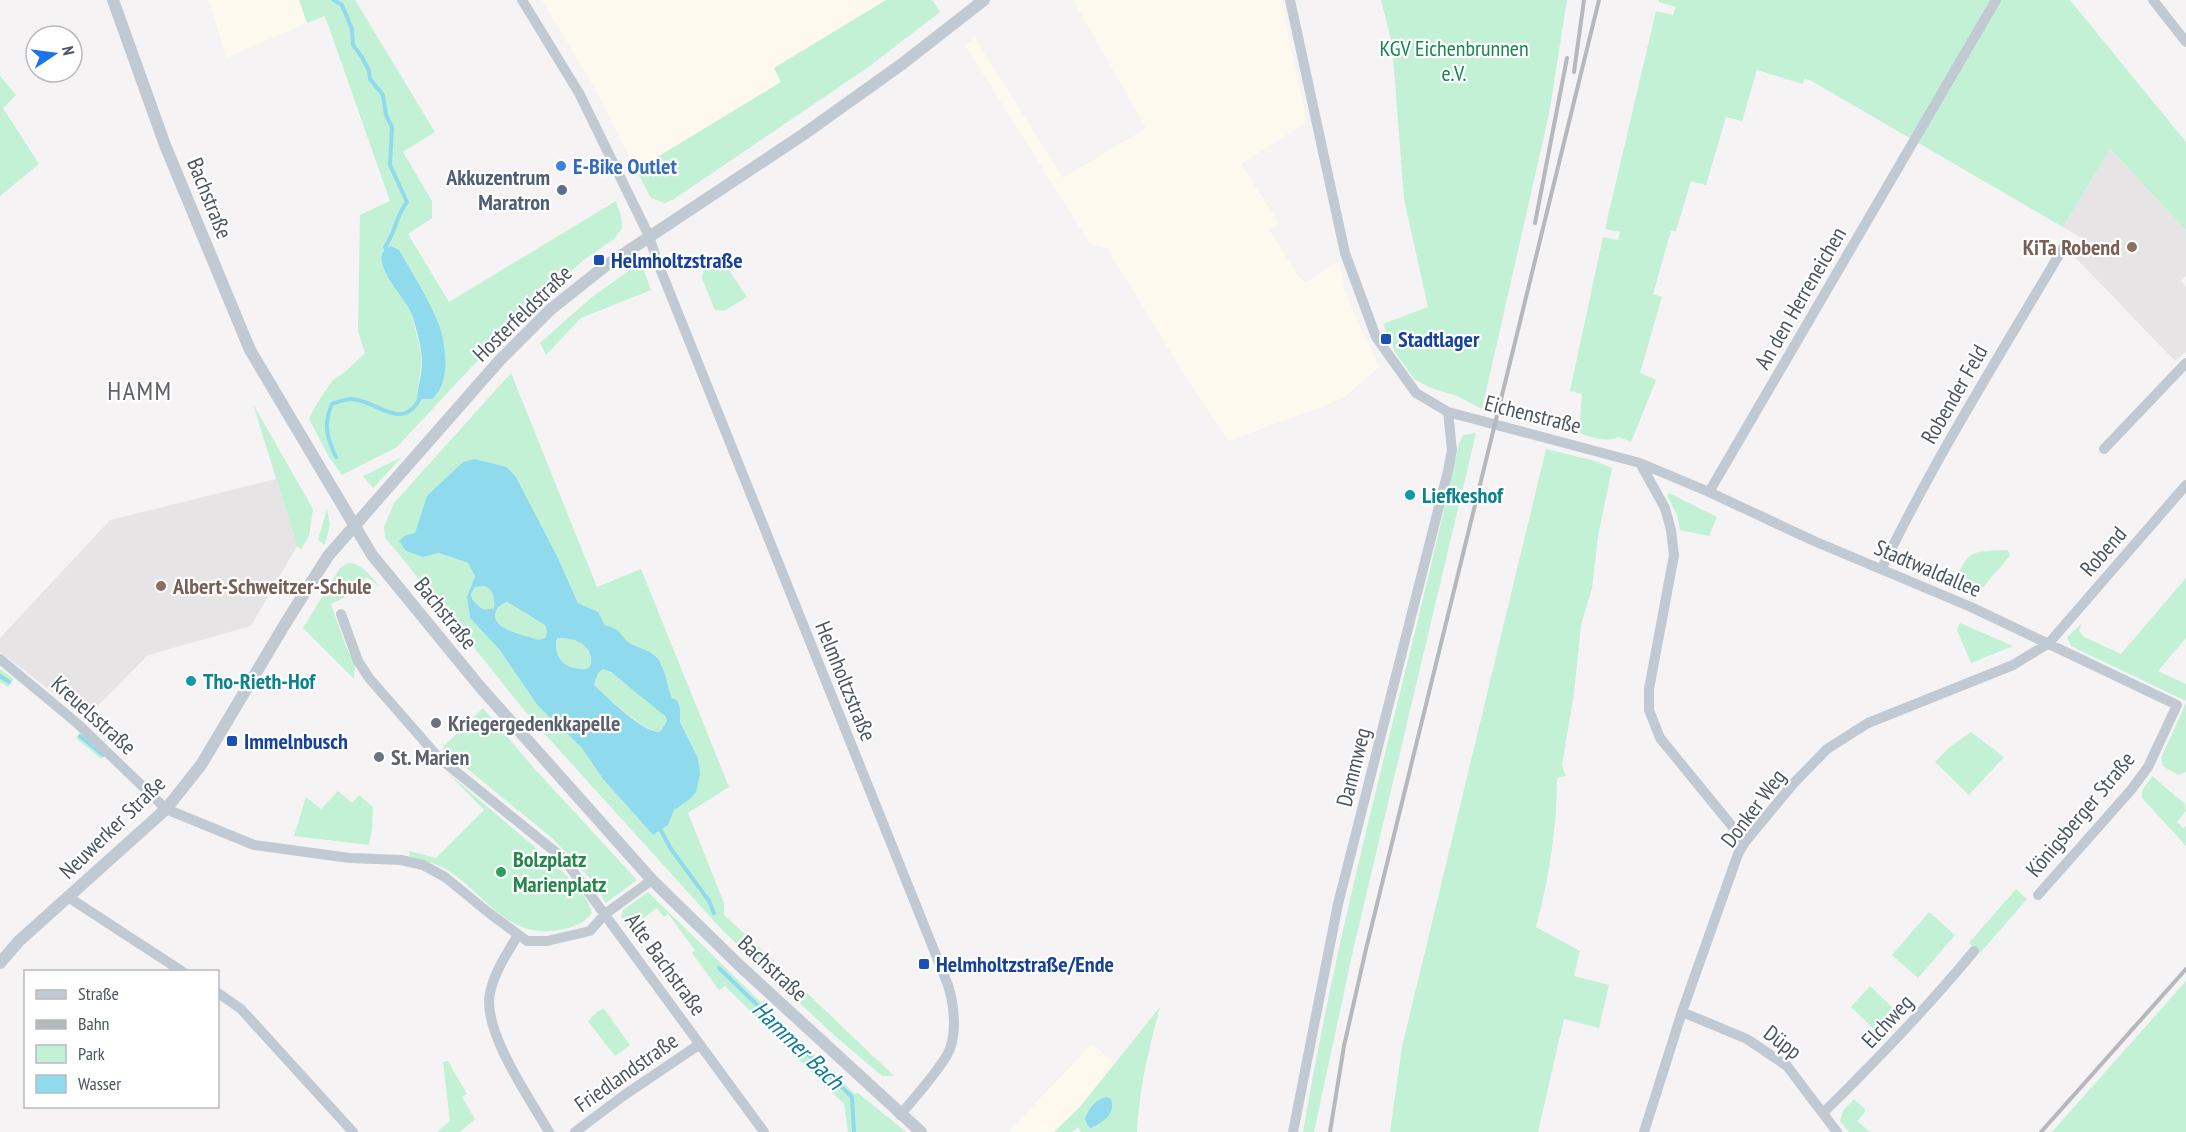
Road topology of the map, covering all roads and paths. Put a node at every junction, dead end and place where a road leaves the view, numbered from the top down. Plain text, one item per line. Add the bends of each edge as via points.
1 (112, 0) edge
2 (522, 0) edge
3 (984, 0) edge
4 (1290, 0) edge
5 (1996, 0) edge
6 (2153, 0) edge
7 (2186, 42) edge
8 (649, 236) junction
9 (2066, 243) dead end
10 (2186, 363) edge
11 (1448, 412) junction
12 (2104, 449) dead end
13 (1640, 463) junction
14 (2186, 485) edge
15 (1709, 492) junction
16 (354, 525) junction
17 (1882, 568) junction
18 (341, 614) dead end
19 (2049, 643) junction
20 (0, 659) edge
21 (2167, 726) joint
22 (166, 810) junction
23 (1746, 842) junction
24 (652, 880) junction
25 (2038, 895) dead end
26 (68, 897) junction
27 (605, 914) junction
28 (518, 935) junction
29 (1974, 951) dead end
30 (0, 963) edge
31 (180, 970) edge
32 (219, 994) edge
33 (1682, 1012) junction
34 (700, 1044) junction
35 (1823, 1113) junction
36 (900, 1114) junction
37 (353, 1132) edge
38 (549, 1132) edge
39 (575, 1132) edge
40 (764, 1132) edge
41 (921, 1132) edge
42 (1293, 1132) edge
43 (1644, 1132) edge
44 (1837, 1132) edge

1 - 16 street, Bachstraße via 165,145 250,350
2 - 8 street, Helmholtzstraße via 579,93
3 - 8 street, Hosterfeldstraße via 804,134
4 - 11 street, Eichenstraße via 1345,253 1366,314 1382,347 1416,393
5 - 15 street, An den Herreneichen
6 - 7 street
8 - 16 street, Hosterfeldstraße via 551,309 500,360
8 - 36 street, Helmholtzstraße via 951,995 953,1028 948,1053
9 - 17 street, Robender Feld via 1915,502
10 - 12 street
11 - 13 street, Eichenstraße
11 - 42 street, Dammweg via 1452,435 1448,471 1338,904
13 - 15 street, Stadtwaldallee
13 - 23 street via 1665,508 1674,555 1649,689 1649,710 1660,738
14 - 19 street, Robend
15 - 17 street, Stadtwaldallee
16 - 22 street, Neuwerker Straße via 328,556 201,765
16 - 24 street, Bachstraße via 372,555 481,688
17 - 19 street, Stadtwaldallee
18 - 27 street, Alte Bachstraße via 358,661 369,678 438,757 564,859
19 - 21 street, Stadtwaldallee via 2177,705
19 - 23 street, Donker Weg via 2013,665 1868,723 1827,749
20 - 22 street, Kreuelsstraße via 78,724
21 - 25 street, Königsberger Straße via 2148,767 2131,790
22 - 26 street, Neuwerker Straße
22 - 28 street, Kreuelsstraße via 254,845 423,865 445,877
23 - 33 street, Donker Weg via 1738,854
24 - 27 street
24 - 36 street, Bachstraße
26 - 30 street, Neuwerker Straße
26 - 31 street
27 - 28 street via 590,931 568,937 527,941
27 - 34 street, Alte Bachstraße
28 - 38 street via 489,994 492,1027
29 - 35 street, Elchweg via 1894,1043
32 - 37 street via 241,1008
33 - 35 street, Düpp via 1747,1039 1787,1066
33 - 43 street, Donker Weg
34 - 39 street, Friedlandstraße
34 - 40 street, Alte Bachstraße
35 - 44 street, Düpp
36 - 41 street, Bachstraße

